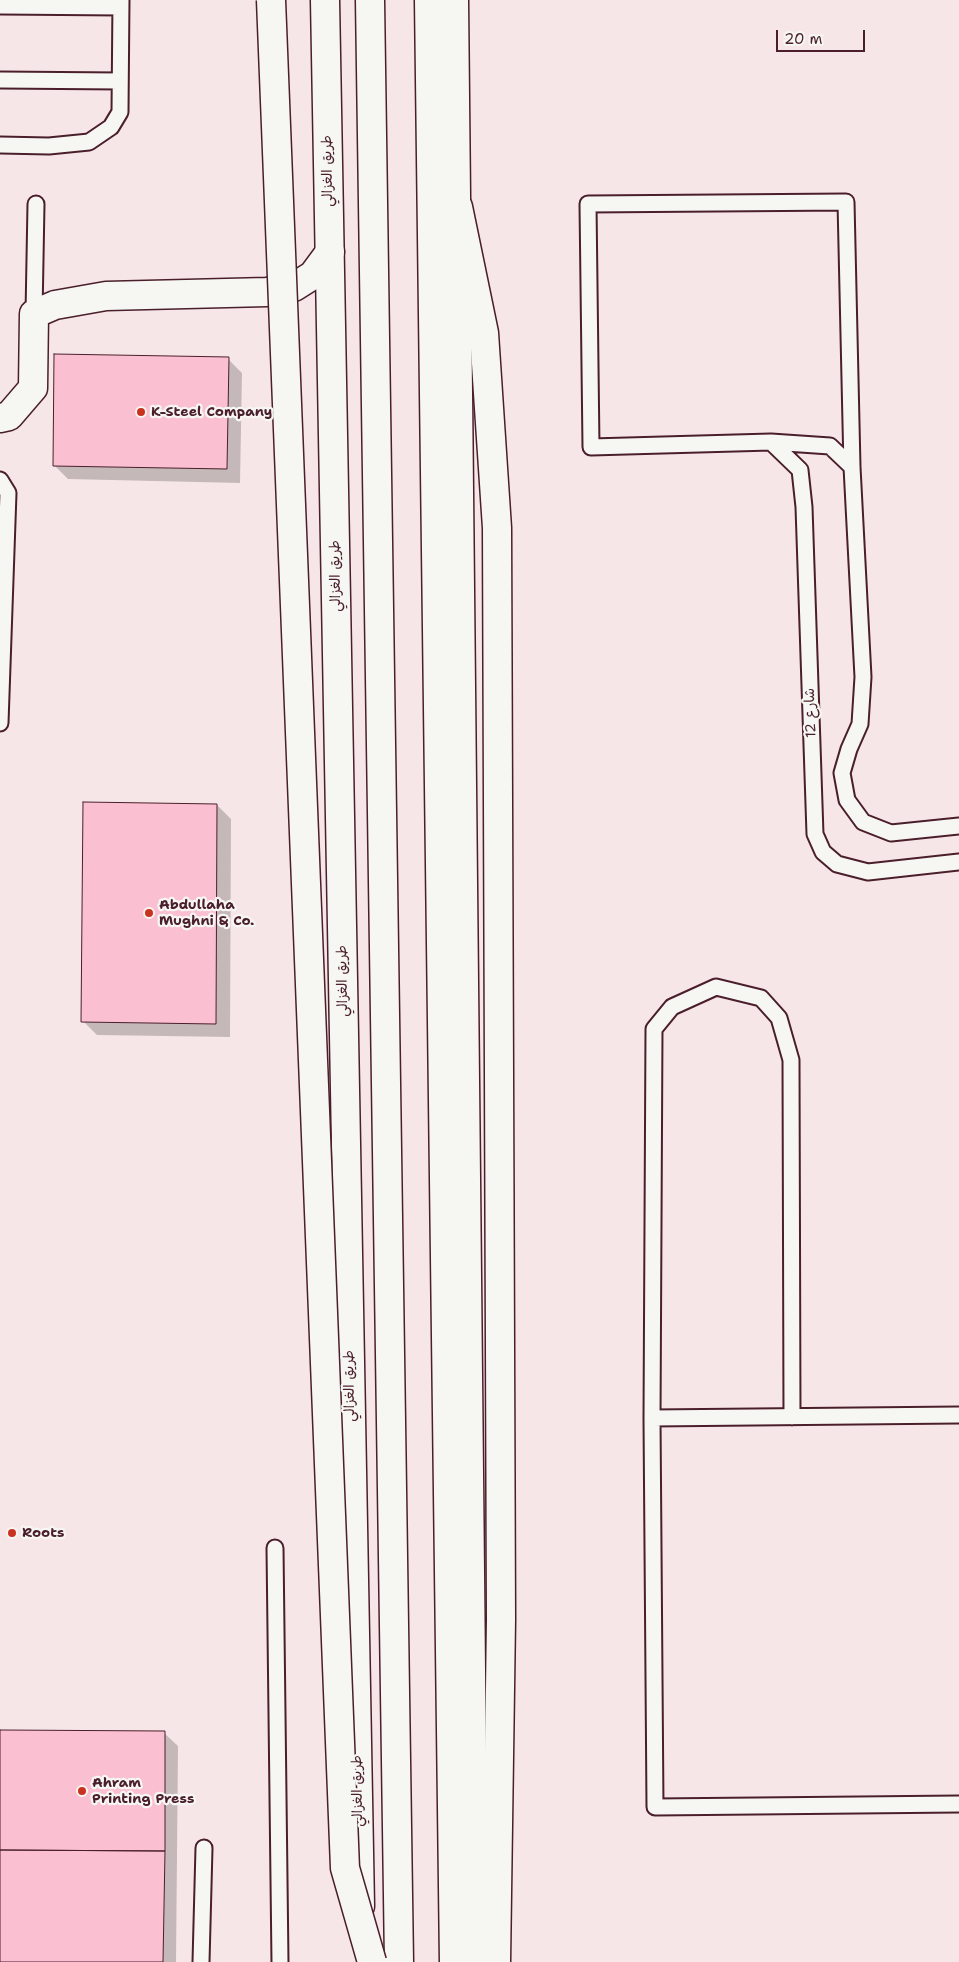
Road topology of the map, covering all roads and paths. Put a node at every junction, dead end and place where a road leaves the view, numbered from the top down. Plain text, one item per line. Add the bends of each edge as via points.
1 (271, 0) edge
2 (325, 0) edge
3 (370, 0) edge
4 (429, 0) edge
5 (454, 0) edge
6 (121, 3) edge
7 (0, 6) edge
8 (0, 80) edge
9 (120, 81) junction
10 (0, 145) edge
11 (36, 204) dead end
12 (458, 207) junction
13 (330, 252) junction
14 (34, 314) junction
15 (0, 418) edge
16 (771, 442) junction
17 (852, 467) junction
18 (0, 480) edge
19 (0, 723) edge
20 (959, 826) edge
21 (959, 862) edge
22 (959, 1415) edge
23 (792, 1417) junction
24 (652, 1418) junction
25 (275, 1548) dead end
26 (959, 1804) edge
27 (204, 1848) dead end
28 (201, 1962) edge
29 (280, 1962) edge
30 (361, 1962) edge
31 (372, 1962) edge
32 (399, 1962) edge
33 (454, 1962) edge
34 (474, 1962) edge
35 (496, 1962) edge

1 - 31 main road, bridge via 345,1868
2 - 13 main road, طريق الغزالي
3 - 32 main road
4 - 33 main road
5 - 12 main road
6 - 7 lane
6 - 9 lane
8 - 9 lane
9 - 10 lane via 120,112 111,127 89,142 48,146
11 - 14 lane
12 - 34 main road
12 - 35 main road via 484,333 497,528 501,1620
13 - 14 main road via 313,275 294,287 267,292 106,296 55,305
13 - 30 main road, طريق الغزالي
14 - 15 main road via 33,388 9,416
16 - 17 lane via 830,446
16 - 17 lane via 591,447 588,204 846,202
16 - 21 lane, شارع 12 via 800,470 804,507 814,834 822,852 836,864 868,872
17 - 20 lane via 863,677 860,724 842,773 847,800 863,822 891,833
18 - 19 lane via 8,493
22 - 23 lane
23 - 24 lane
23 - 24 lane via 791,1060 778,1018 760,998 716,987 672,1007 654,1029
24 - 26 lane via 655,1807
25 - 29 lane
27 - 28 lane

